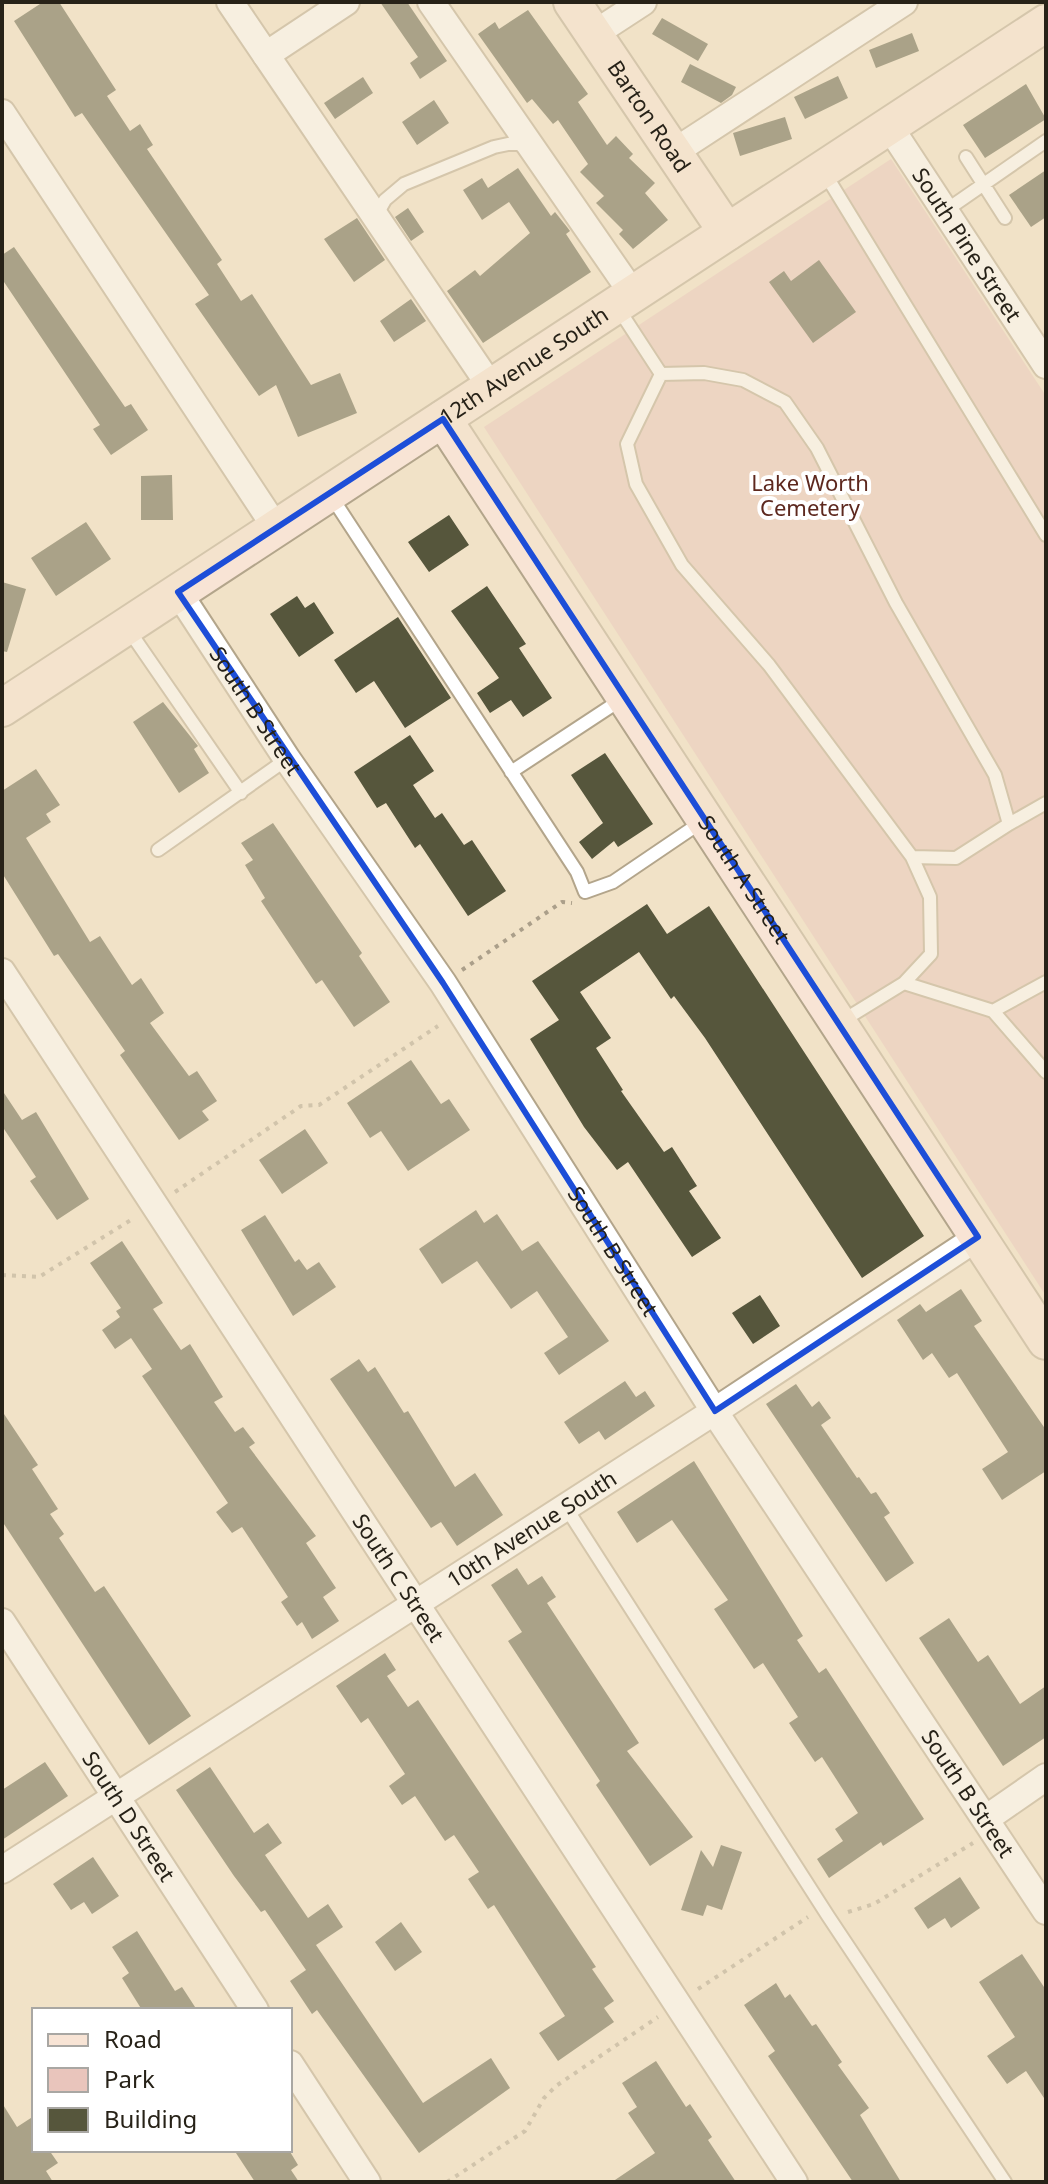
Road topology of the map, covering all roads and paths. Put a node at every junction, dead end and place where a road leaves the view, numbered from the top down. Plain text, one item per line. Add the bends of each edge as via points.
1 (230, 2) edge
2 (346, 2) edge
3 (431, 2) edge
4 (572, 2) edge
5 (643, 2) edge
6 (904, 2) edge
7 (1046, 23) edge
8 (594, 34) junction
9 (266, 55) junction
10 (2, 113) edge
11 (889, 126) junction
12 (1046, 141) edge
13 (532, 147) junction
14 (674, 152) junction
15 (966, 157) dead end
16 (823, 169) junction
17 (982, 184) junction
18 (945, 211) junction
19 (376, 216) junction
20 (1005, 218) dead end
21 (727, 232) junction
22 (624, 299) junction
23 (1046, 365) edge
24 (661, 374) junction
25 (491, 387) junction
26 (443, 419) junction
27 (329, 493) junction
28 (276, 528) junction
29 (1046, 535) edge
30 (178, 592) junction
31 (127, 626) junction
32 (625, 698) junction
33 (2, 708) edge
34 (287, 759) junction
35 (511, 772) junction
36 (241, 793) junction
37 (1046, 803) edge
38 (704, 820) junction
39 (1009, 824) junction
40 (158, 850) dead end
41 (912, 857) junction
42 (2, 972) edge
43 (1046, 982) edge
44 (904, 983) junction
45 (993, 1011) junction
46 (838, 1023) junction
47 (438, 1026) dead end
48 (1046, 1072) edge
49 (156, 1205) junction
50 (978, 1237) junction
51 (2, 1275) edge
52 (1046, 1341) edge
53 (715, 1411) junction
54 (565, 1506) junction
55 (414, 1602) junction
56 (2, 1622) edge
57 (1046, 1777) edge
58 (115, 1796) junction
59 (987, 1818) junction
60 (2, 1870) edge
61 (1046, 1911) edge
62 (677, 2003) junction
63 (254, 2008) edge
64 (292, 2067) edge
65 (367, 2182) edge
66 (447, 2182) edge
67 (794, 2182) edge
68 (1005, 2182) edge

1 - 9 street
2 - 9 street
3 - 13 street
4 - 8 street, Barton Road
5 - 8 street
6 - 14 street
7 - 11 street, 12th Avenue South
8 - 14 street, Barton Road
9 - 19 street
10 - 28 street
11 - 16 street, 12th Avenue South
11 - 18 street, South Pine Street
12 - 17 lane
13 - 19 lane via 494,147 404,184
13 - 22 street
14 - 21 street, Barton Road
15 - 17 lane
16 - 21 street, 12th Avenue South
16 - 29 lane
17 - 18 lane
17 - 20 lane
18 - 23 street, South Pine Street
19 - 25 street
21 - 22 street, 12th Avenue South
22 - 24 lane
22 - 25 street, 12th Avenue South
24 - 39 lane via 704,373 743,380 785,402 817,448 896,603 995,775
24 - 41 lane via 627,444 636,484 682,565 769,665
25 - 26 street, 12th Avenue South
26 - 27 street, 12th Avenue South
26 - 32 street, South A Street
27 - 28 street, 12th Avenue South
27 - 35 lane
28 - 30 street, 12th Avenue South
30 - 31 street, 12th Avenue South
30 - 34 street, South B Street
31 - 33 street, 12th Avenue South
31 - 36 lane
32 - 35 lane
32 - 38 street, South A Street
34 - 36 lane
34 - 53 street, South B Street via 443,983
35 - 38 lane via 585,892 613,882
36 - 40 lane
37 - 39 lane
38 - 46 street, South A Street
39 - 41 lane via 956,858
41 - 44 lane via 930,897 931,954
42 - 49 street, South C Street
43 - 45 lane
44 - 45 lane
44 - 46 lane
45 - 48 lane
46 - 50 street, South A Street
47 - 49 path via 319,1105 301,1106
49 - 51 path via 39,1277
49 - 55 street, South C Street
50 - 52 street, South A Street
50 - 53 street, 10th Avenue South
53 - 54 street, 10th Avenue South
53 - 59 street, South B Street
54 - 55 street, 10th Avenue South
54 - 68 lane
55 - 58 street, 10th Avenue South
55 - 62 street, South C Street
56 - 58 street, South D Street
57 - 59 street
58 - 60 street, 10th Avenue South
58 - 63 street, South D Street
59 - 61 street, South B Street
62 - 66 path via 556,2086 525,2131
62 - 67 street, South C Street
64 - 65 street

